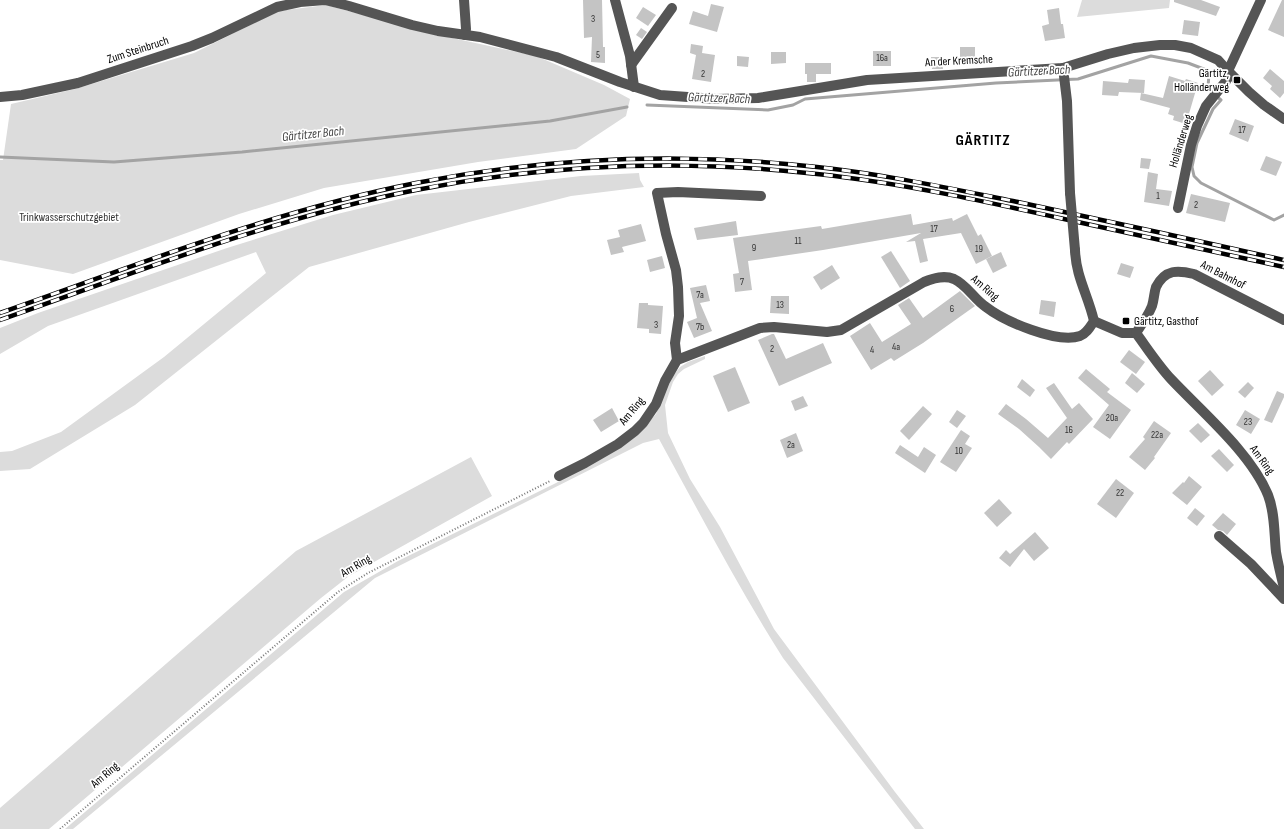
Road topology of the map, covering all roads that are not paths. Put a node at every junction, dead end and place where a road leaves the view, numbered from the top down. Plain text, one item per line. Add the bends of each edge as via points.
1 (464, 0) edge
2 (615, 0) edge
3 (1261, 0) edge
4 (672, 8) dead end
5 (465, 35) junction
6 (631, 65) junction
7 (1064, 72) junction
8 (1228, 72) junction
9 (634, 87) junction
10 (0, 97) edge
11 (1284, 119) edge
12 (761, 196) dead end
13 (1178, 208) dead end
14 (1284, 320) edge
15 (1094, 321) junction
16 (1136, 333) junction
17 (677, 360) junction
18 (559, 476) road end
19 (1219, 536) dead end
20 (1284, 588) edge
21 (1284, 599) edge

1 - 5 street
2 - 6 street
3 - 8 street, Holländerweg
4 - 6 street
5 - 9 street, An der Kremsche via 556,57
5 - 10 street, Zum Steinbruch via 412,25 325,0 300,2 276,7 212,38 78,83
6 - 9 street
7 - 8 street, An der Kremsche via 1108,54 1134,48 1175,45 1191,48 1218,60
7 - 9 street, An der Kremsche via 867,80 742,99 684,98 660,95
7 - 15 street, bridge via 1077,271
8 - 11 street, An der Kremsche via 1264,105
8 - 13 street, Holländerweg via 1226,81 1206,106 1195,132
12 - 17 street via 657,193 676,270 679,316 675,343
14 - 16 street, Am Bahnhof via 1194,274 1182,271 1171,272 1156,287 1148,316
15 - 16 street via 1122,333
15 - 17 street, Am Ring via 1088,331 1080,336 1066,337 1043,333 997,315 964,286 944,277 924,282 841,330 827,332 760,328
16 - 20 street, Am Ring via 1161,368 1234,444 1262,480 1273,515 1276,552
17 - 18 street, Am Ring via 656,404 635,431 618,444
19 - 21 street via 1251,564

